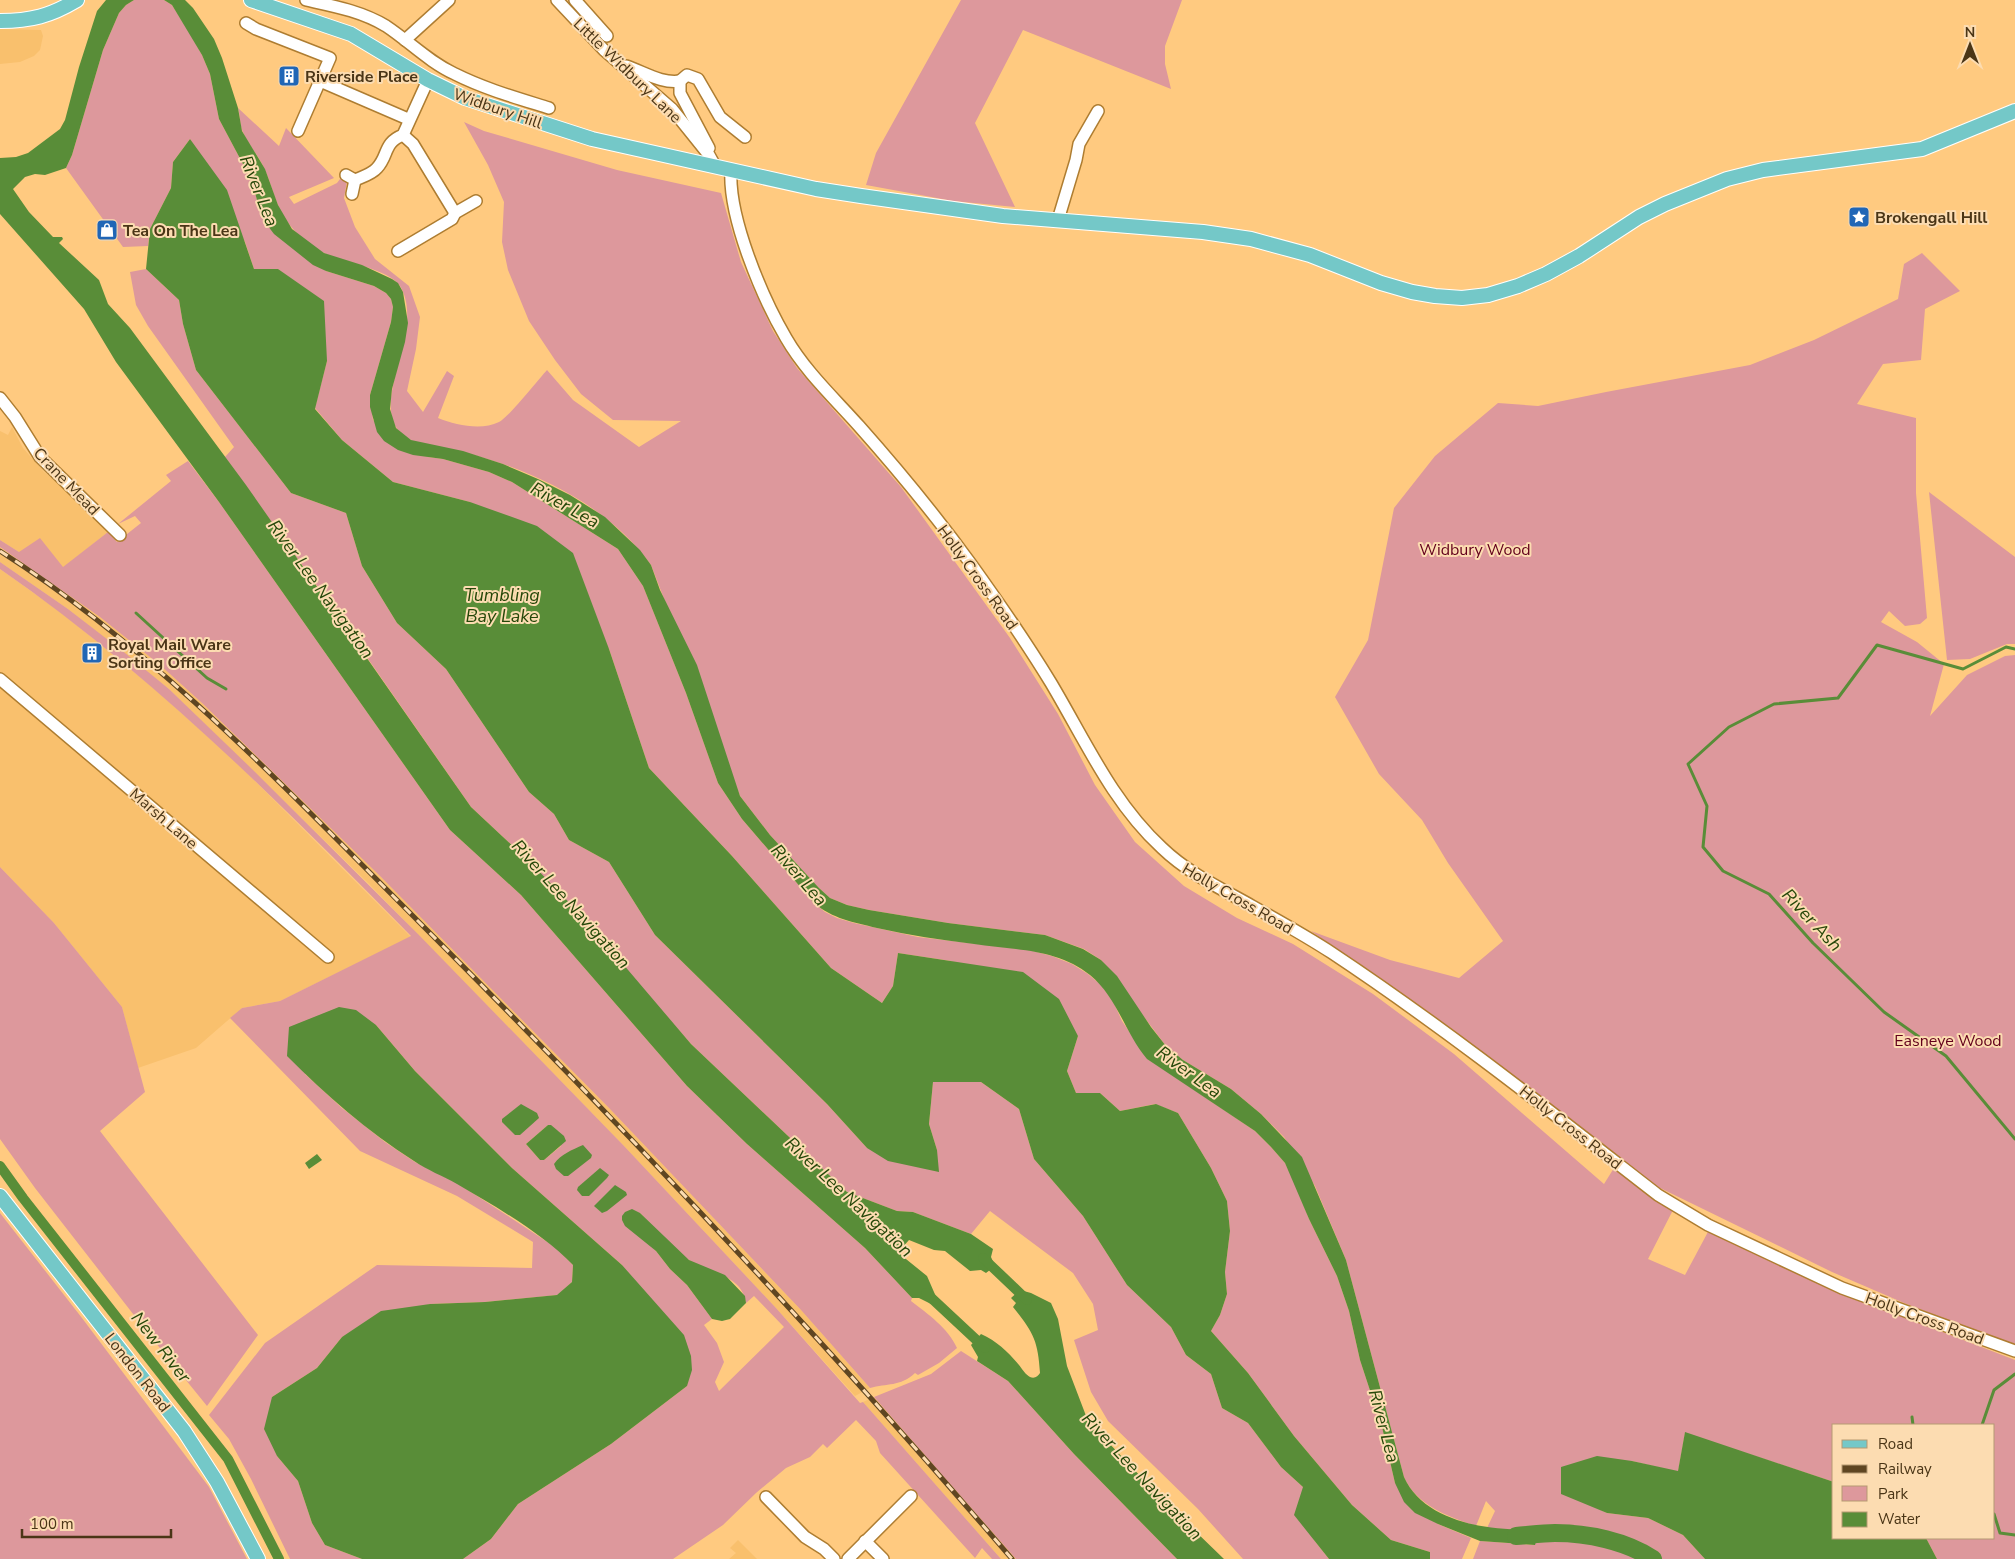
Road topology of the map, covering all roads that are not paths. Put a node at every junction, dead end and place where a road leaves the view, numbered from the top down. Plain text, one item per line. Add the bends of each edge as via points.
1 (77, 0) edge
2 (251, 0) edge
3 (306, 0) edge
4 (359, 0) edge
5 (449, 0) edge
6 (556, 0) edge
7 (575, 0) edge
8 (330, 6) junction
9 (355, 11) junction
10 (0, 21) edge
11 (246, 23) dead end
12 (324, 24) junction
13 (607, 36) dead end
14 (405, 40) junction
15 (620, 64) junction
16 (428, 80) junction
17 (320, 81) junction
18 (680, 81) junction
19 (549, 108) dead end
20 (1098, 111) dead end
21 (2015, 111) edge
22 (408, 119) junction
23 (298, 131) dead end
24 (403, 135) junction
25 (745, 138) dead end
26 (712, 160) junction
27 (731, 170) junction
28 (352, 194) dead end
29 (476, 201) dead end
30 (455, 213) junction
31 (1058, 220) junction
32 (398, 251) dead end
33 (0, 398) edge
34 (120, 535) dead end
35 (0, 679) edge
36 (328, 957) dead end
37 (0, 1196) edge
38 (2015, 1351) edge
39 (911, 1496) dead end
40 (766, 1497) dead end
41 (865, 1541) junction
42 (258, 1559) edge
43 (834, 1559) edge
44 (848, 1559) edge
45 (883, 1559) edge

1 - 10 main road via 41,17
2 - 12 main road, Widbury Hill
3 - 8 street
4 - 9 street
5 - 14 street
6 - 15 street, Little Widbury Lane
7 - 13 street
8 - 9 street
8 - 12 street
9 - 14 street
11 - 17 street via 330,58
12 - 16 main road, Widbury Hill via 352,34
14 - 19 street via 454,74 490,90
15 - 18 street via 662,80
15 - 26 street, Little Widbury Lane via 672,109
16 - 22 street
16 - 26 main road, Widbury Hill via 493,109 592,139
17 - 22 street
17 - 23 street
18 - 25 street via 687,75 698,79 720,117
18 - 26 street via 680,92 708,145
20 - 31 street via 1079,144
21 - 31 main road, Widbury Hill via 1922,149 1763,170 1727,179 1639,217 1546,274 1518,286 1462,298 1412,292 1310,255 1243,237
22 - 24 street
24 - 28 street via 389,144 376,169 351,177
24 - 30 street via 413,144
26 - 27 main road, Widbury Hill
27 - 31 main road, Widbury Hill via 861,196
27 - 38 street, Holly Cross Road via 734,208 744,240 786,340 808,370 906,481 971,564 1051,683 1108,783 1154,841 1187,870 1289,927 1370,980 1505,1075 1663,1198 1708,1225 1842,1288
29 - 30 street
30 - 32 street
33 - 34 street, Crane Mead via 40,456
35 - 36 street, Marsh Lane
37 - 42 main road, London Road via 184,1431 217,1482
39 - 41 street
40 - 43 street via 805,1537
41 - 44 street
41 - 45 street

